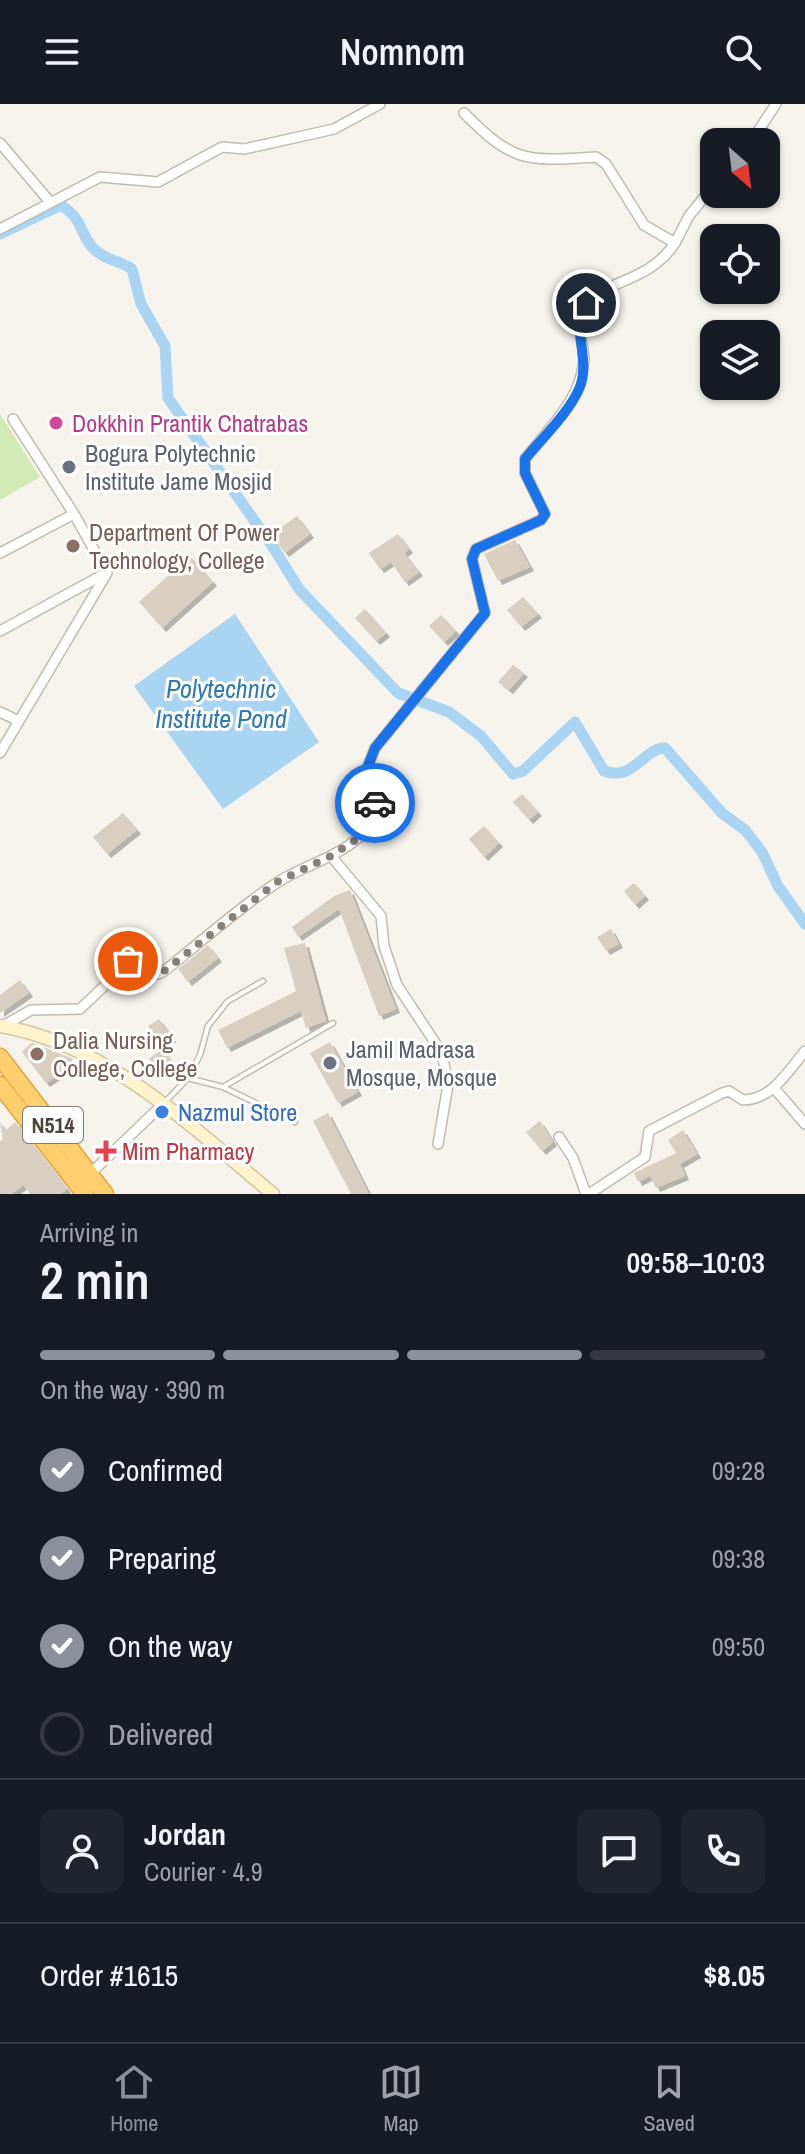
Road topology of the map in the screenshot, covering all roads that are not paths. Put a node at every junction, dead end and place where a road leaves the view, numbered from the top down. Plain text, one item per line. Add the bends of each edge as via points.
1 (380, 104) edge
2 (776, 104) edge
3 (464, 113) dead end
4 (760, 128) edge
5 (0, 143) edge
6 (50, 202) junction
7 (700, 202) edge
8 (0, 229) edge
9 (675, 243) junction
10 (13, 419) dead end
11 (74, 514) junction
12 (0, 553) edge
13 (107, 573) junction
14 (0, 631) edge
15 (0, 712) edge
16 (19, 721) junction
17 (0, 753) edge
18 (331, 856) junction
19 (263, 981) dead end
20 (333, 1023) dead end
21 (1, 1026) edge
22 (805, 1051) edge
23 (0, 1057) edge
24 (188, 1078) junction
25 (0, 1085) edge
26 (223, 1087) junction
27 (774, 1088) junction
28 (162, 1105) junction
29 (295, 1122) dead end
30 (805, 1124) edge
31 (559, 1137) dead end
32 (438, 1144) dead end
33 (90, 1174) junction
34 (85, 1194) edge
35 (105, 1194) edge
36 (273, 1194) edge
37 (588, 1194) edge

1 - 6 street via 334,129 244,149 222,147 158,182 100,177
2 - 4 street
3 - 9 street via 520,157 596,157 606,164 644,225
5 - 6 street
6 - 8 street
7 - 9 street
9 - 18 street via 651,269 586,303 579,314 584,357 580,388 525,459 525,473 545,514 476,549 472,559 485,613 375,748 368,766 375,797 370,825
10 - 11 street
11 - 12 street
11 - 13 street
13 - 14 street
13 - 16 street
15 - 16 street
16 - 17 street
18 - 21 street via 277,882 163,972 134,958 80,1009 31,1010
18 - 32 street via 381,916 397,985 442,1053 448,1085
19 - 24 lane via 228,1001 208,1026
20 - 26 lane
21 - 28 street via 75,1049
22 - 27 street
23 - 33 highway, N514
24 - 26 lane
24 - 28 lane
25 - 34 highway, N514
26 - 29 lane
27 - 30 street
27 - 37 street via 749,1100 729,1091 679,1113 649,1131 645,1157
28 - 33 street
28 - 36 street
31 - 37 street
33 - 35 highway, N514

